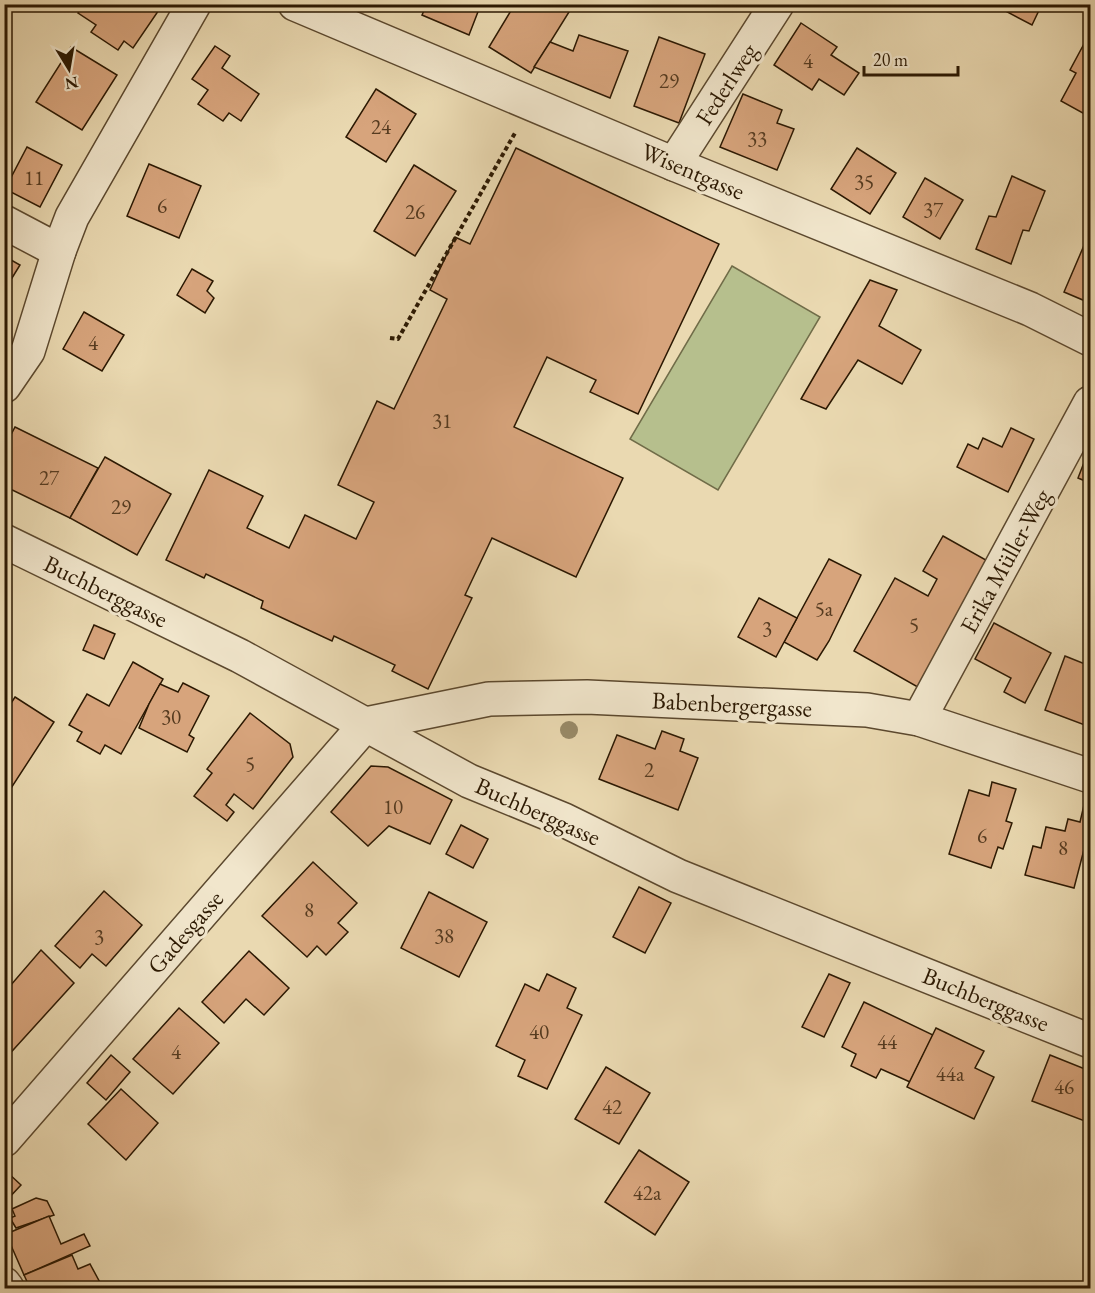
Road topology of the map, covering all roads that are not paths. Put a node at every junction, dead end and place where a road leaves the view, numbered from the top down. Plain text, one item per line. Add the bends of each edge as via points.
1 (194, 4) edge
2 (295, 4) edge
3 (777, 4) edge
4 (674, 164) junction
5 (4, 222) edge
6 (59, 251) junction
7 (1090, 339) edge
8 (4, 386) edge
9 (1090, 403) edge
10 (4, 541) edge
11 (919, 719) junction
12 (366, 724) junction
13 (1090, 776) edge
14 (1090, 1041) edge
15 (4, 1140) edge
16 (4, 1284) edge
17 (7, 1288) edge

1 - 6 street via 72,216
2 - 4 street, Wisentgasse
3 - 4 street, Federlweg
4 - 7 street, Wisentgasse via 1030,309
5 - 6 street
6 - 8 street via 28,351
9 - 11 street, Erika Müller-Weg
10 - 12 street, Buchberggasse via 240,656
11 - 12 street, Babenbergergasse via 867,710 587,697 489,699
11 - 13 street, Babenbergergasse
12 - 14 street, Buchberggasse via 469,781 564,820 678,876
12 - 15 street, Gadesgasse
16 - 17 street

